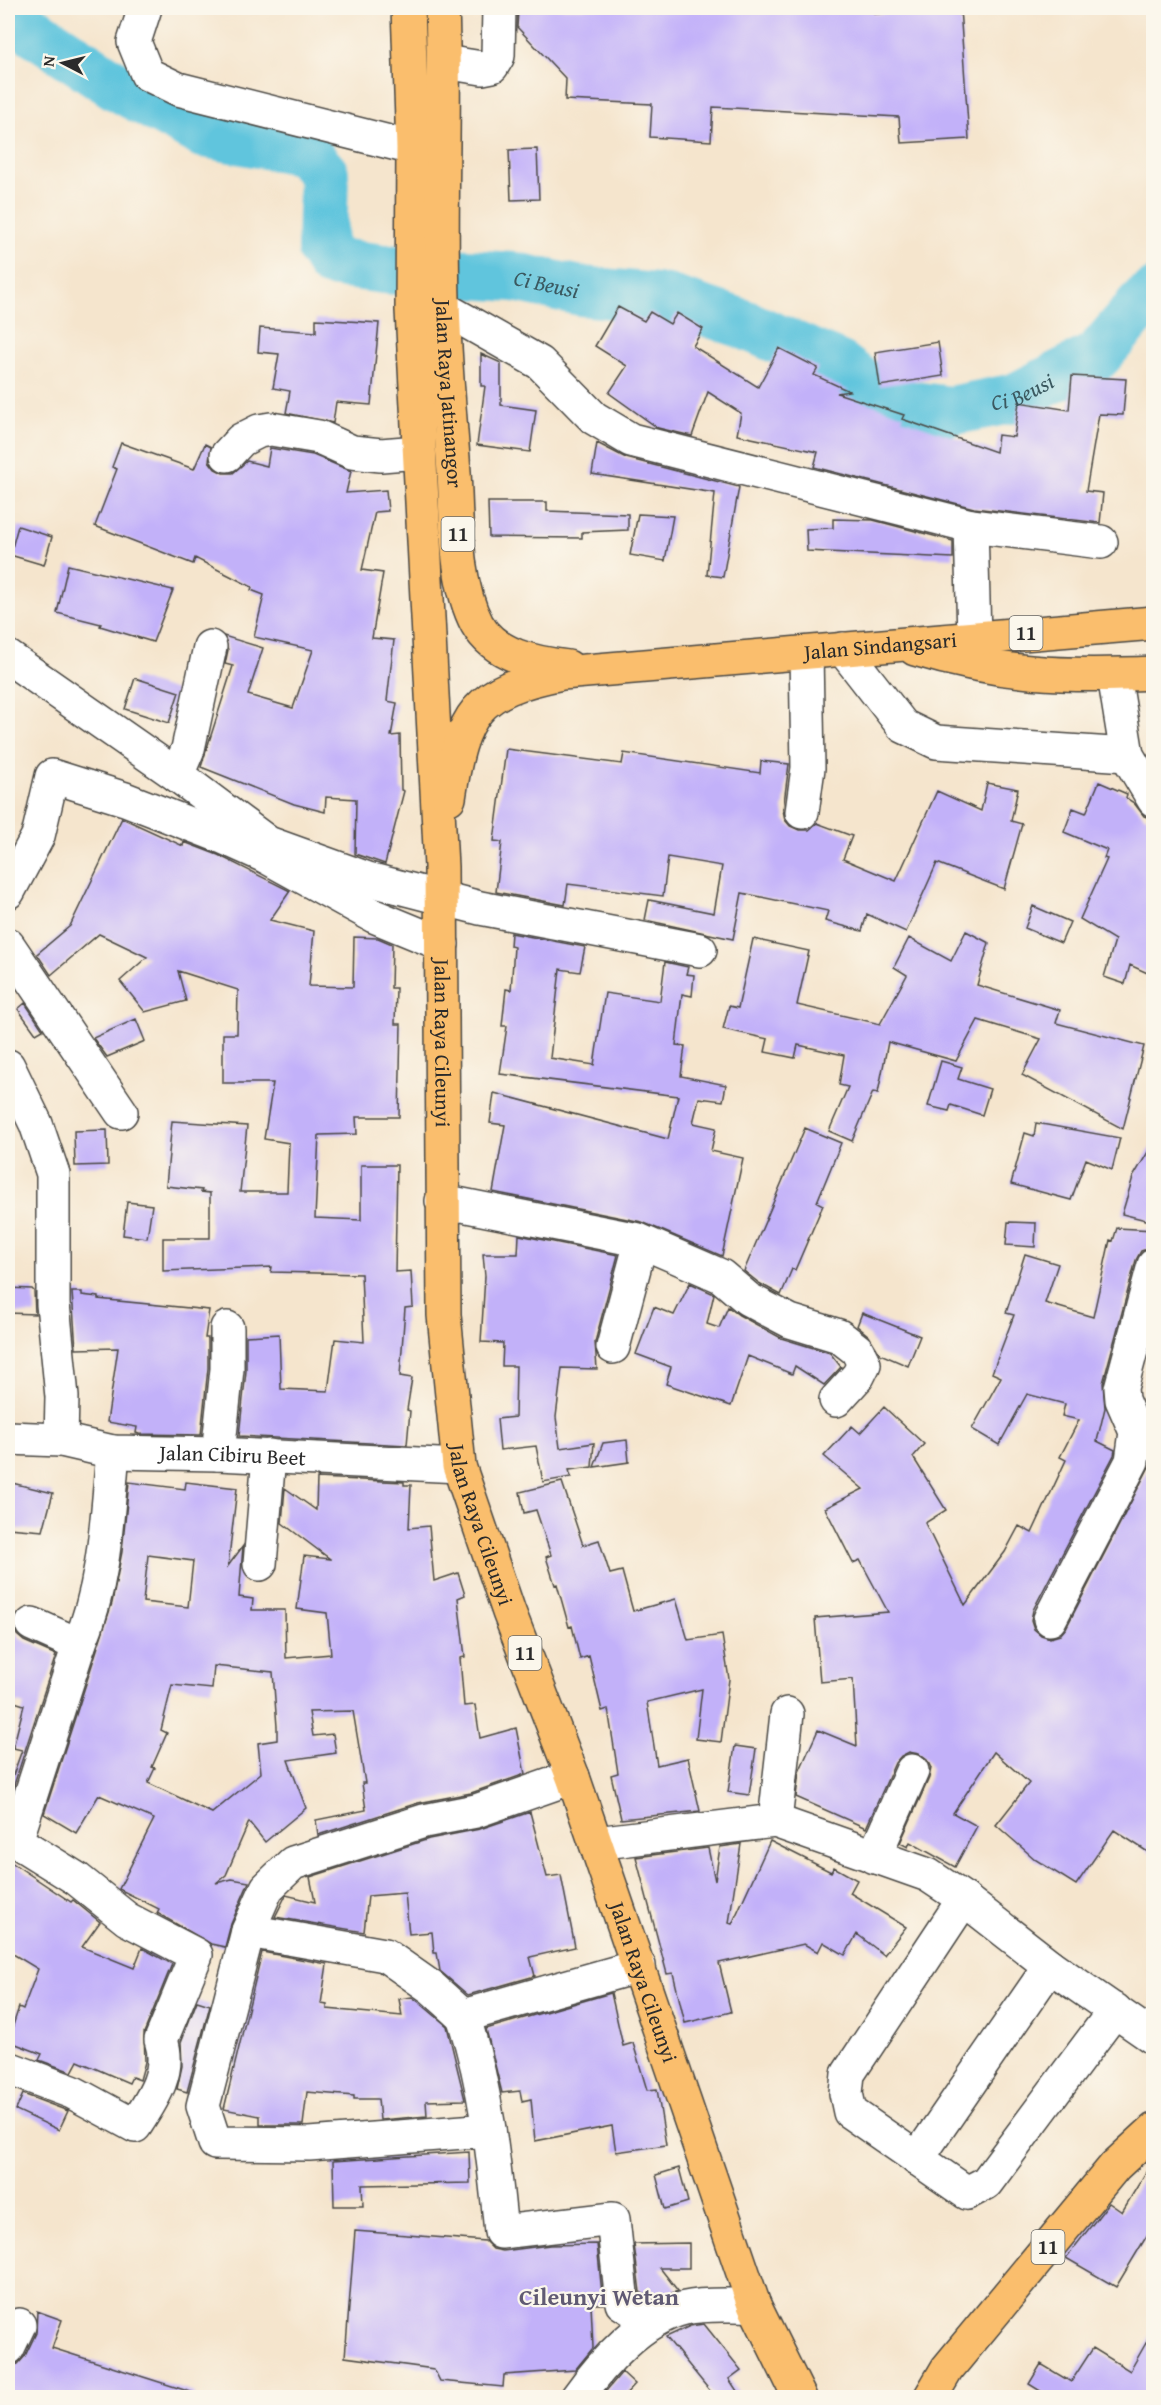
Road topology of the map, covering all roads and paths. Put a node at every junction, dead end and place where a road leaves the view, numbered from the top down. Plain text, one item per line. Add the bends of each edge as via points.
1 (145, 8) edge
2 (408, 8) edge
3 (441, 8) edge
4 (499, 8) edge
5 (444, 62) junction
6 (413, 148) junction
7 (428, 244) junction
8 (433, 305) junction
9 (418, 452) junction
10 (227, 455) dead end
11 (971, 526) junction
12 (1101, 542) dead end
13 (1154, 623) edge
14 (974, 637) junction
15 (899, 644) junction
16 (210, 647) dead end
17 (843, 649) junction
18 (806, 652) junction
19 (8, 657) edge
20 (607, 669) junction
21 (430, 673) joint
22 (1154, 673) edge
23 (1114, 675) junction
24 (1127, 755) junction
25 (177, 775) junction
26 (1154, 800) edge
27 (802, 812) dead end
28 (8, 892) edge
29 (441, 898) junction
30 (442, 944) junction
31 (8, 945) edge
32 (700, 950) dead end
33 (8, 1066) edge
34 (121, 1112) dead end
35 (442, 1201) junction
36 (638, 1240) junction
37 (1154, 1265) edge
38 (227, 1328) dead end
39 (613, 1347) dead end
40 (836, 1400) dead end
41 (8, 1438) edge
42 (62, 1440) junction
43 (112, 1452) junction
44 (218, 1454) junction
45 (269, 1456) junction
46 (459, 1466) junction
47 (260, 1564) dead end
48 (1050, 1619) dead end
49 (32, 1623) dead end
50 (79, 1645) junction
51 (787, 1714) dead end
52 (912, 1771) dead end
53 (573, 1777) junction
54 (776, 1821) junction
55 (596, 1843) junction
56 (874, 1857) junction
57 (964, 1899) junction
58 (249, 1931) junction
59 (639, 1966) junction
60 (1050, 1966) junction
61 (1115, 2010) junction
62 (463, 2016) junction
63 (1154, 2038) edge
64 (9, 2072) edge
65 (489, 2130) junction
66 (1154, 2130) edge
67 (917, 2159) junction
68 (754, 2304) junction
69 (652, 2322) junction
70 (947, 2369) junction
71 (793, 2386) edge
72 (577, 2397) edge
73 (825, 2397) edge
74 (904, 2397) edge
75 (930, 2397) edge

1 - 6 street via 134,42 147,74 189,93
2 - 6 highway, Jalan Raya Jatinangor / 11
3 - 5 highway, Jalan Raya Jatinangor / 11
4 - 5 street via 498,56 492,66
5 - 7 highway, Jalan Raya Jatinangor / 11
6 - 7 highway, Jalan Raya Jatinangor / 11
7 - 8 highway, Jalan Raya Jatinangor / 11
8 - 9 highway, Jalan Raya Jatinangor / 11
8 - 11 street via 540,363 594,418 631,440
8 - 20 highway, Jalan Raya Jatinangor / 11 via 461,563 478,625 492,642 520,657 556,665
9 - 10 street via 352,452 319,437 271,429 241,440
9 - 21 highway, Jalan Raya Jatinangor / 11
11 - 12 street
11 - 14 street
13 - 14 highway, Jalan Sindangsari / 11
14 - 15 highway, Jalan Sindangsari / 11
15 - 17 highway, Jalan Sindangsari / 11
15 - 23 highway via 964,664 1008,672
16 - 25 street via 188,749
17 - 18 highway, Jalan Sindangsari / 11
17 - 24 street via 903,726 936,742
18 - 20 highway, Jalan Sindangsari / 11
18 - 27 street via 808,768
19 - 25 street
20 - 29 highway, 11 via 562,673 510,686 494,694 472,716 459,744 449,796
21 - 29 highway, Jalan Raya Cileunyi / 11
22 - 23 highway
23 - 24 street
24 - 26 street
25 - 29 street via 268,843 368,879
28 - 30 street via 38,836 52,776 225,838 374,916
29 - 30 highway, Jalan Raya Cileunyi / 11
29 - 32 street
30 - 35 highway, Jalan Raya Cileunyi / 11
31 - 34 street
33 - 42 street via 36,1124 52,1174 53,1304
35 - 36 street
35 - 46 highway, Jalan Raya Cileunyi / 11 via 444,1315
36 - 39 street
36 - 40 street via 722,1276 748,1299 790,1321 840,1336 857,1350 864,1364
37 - 48 street via 1121,1388 1122,1400 1137,1432 1132,1461
38 - 44 street
41 - 42 street, Jalan Cibiru Beet
42 - 43 street, Jalan Cibiru Beet
43 - 44 street, Jalan Cibiru Beet
43 - 50 street via 106,1534 93,1613
44 - 45 street, Jalan Cibiru Beet
45 - 46 street, Jalan Cibiru Beet
45 - 47 street
46 - 53 highway, Jalan Raya Cileunyi / 11 via 509,1612
49 - 50 street
50 - 64 street via 16,1841 77,1879 127,1918 196,1954 161,2040 166,2055 156,2095 135,2126 72,2092
51 - 54 street
52 - 56 street
53 - 55 highway, Jalan Raya Cileunyi / 11
53 - 58 street via 476,1811 424,1821 293,1863 267,1888
54 - 55 street
54 - 56 street
55 - 59 highway, Jalan Raya Cileunyi / 11
56 - 57 street via 928,1875
57 - 60 street
57 - 67 street via 848,2074 850,2112
58 - 62 street via 385,1955
58 - 65 street via 202,2106 215,2143 309,2144
59 - 62 street
59 - 68 highway, Jalan Raya Cileunyi / 11
60 - 61 street
60 - 67 street
61 - 63 street
61 - 67 street via 978,2190 966,2193
62 - 65 street via 474,2048
65 - 69 street via 501,2232 613,2219 622,2303
66 - 70 highway, 11 via 1115,2166
68 - 69 street via 688,2308
68 - 71 highway, Jalan Raya Cileunyi / 11
69 - 72 street via 601,2365
70 - 74 highway
70 - 75 highway, 11
71 - 73 highway

